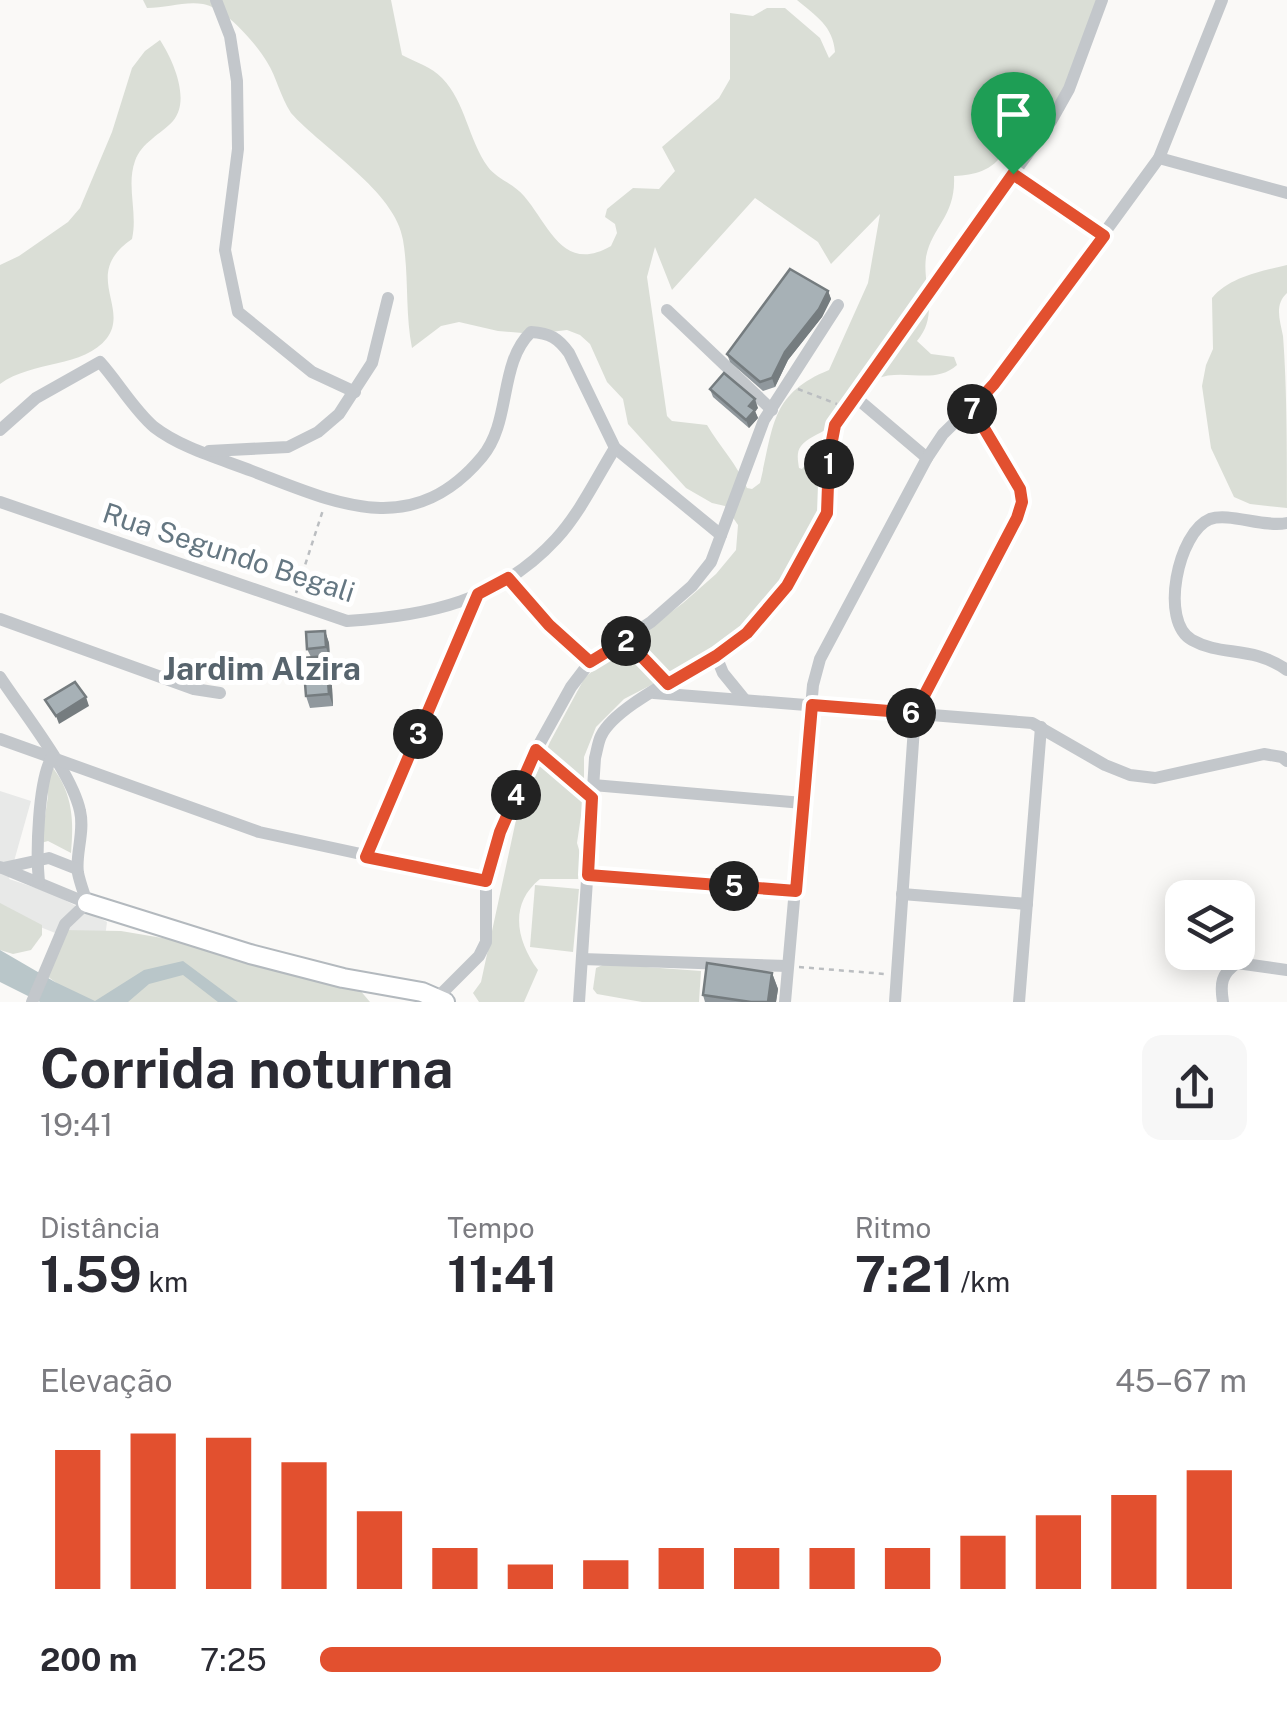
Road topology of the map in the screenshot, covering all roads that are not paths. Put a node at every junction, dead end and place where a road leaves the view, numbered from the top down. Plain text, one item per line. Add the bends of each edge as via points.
1 (216, 0) edge
2 (1102, 0) edge
3 (1222, 0) edge
4 (1159, 158) junction
5 (1013, 174) junction
6 (1287, 193) edge
7 (1104, 236) junction
8 (388, 298) dead end
9 (838, 305) dead end
10 (667, 310) dead end
11 (355, 392) junction
12 (854, 396) junction
13 (972, 408) junction
14 (772, 410) junction
15 (0, 430) edge
16 (615, 448) junction
17 (202, 452) junction
18 (927, 458) junction
19 (0, 502) edge
20 (1287, 524) edge
21 (721, 535) junction
22 (478, 594) junction
23 (0, 620) edge
24 (716, 656) junction
25 (1287, 670) edge
26 (0, 677) edge
27 (220, 693) dead end
28 (652, 693) junction
29 (745, 700) junction
30 (812, 705) junction
31 (915, 713) junction
32 (1041, 727) junction
33 (0, 739) edge
34 (52, 757) junction
35 (1287, 761) edge
36 (593, 791) junction
37 (803, 803) junction
38 (366, 857) junction
39 (37, 859) junction
40 (2, 867) edge
41 (77, 869) junction
42 (588, 875) junction
43 (486, 881) junction
44 (39, 882) junction
45 (796, 891) junction
46 (902, 894) junction
47 (1027, 904) junction
48 (82, 908) junction
49 (582, 960) junction
50 (787, 966) junction
51 (1287, 970) edge
52 (441, 1000) edge
53 (32, 1002) edge
54 (579, 1002) edge
55 (784, 1002) edge
56 (895, 1002) edge
57 (1020, 1002) edge
58 (1223, 1002) edge

1 - 11 street via 237,81 238,149 225,250 238,312 312,372
2 - 5 street via 1069,89
3 - 4 street
4 - 6 street
4 - 7 street
5 - 7 street
5 - 12 street
7 - 13 street
8 - 11 street via 372,363
9 - 14 street
10 - 14 street
11 - 17 street via 318,432 288,447
12 - 18 street
12 - 24 street via 835,425 827,513 774,604
13 - 18 street
13 - 31 street via 1022,502
14 - 21 street
15 - 17 street via 36,398 100,362 154,427
16 - 17 street via 569,352 548,333 532,332 518,344 485,454 434,498 370,510
16 - 21 street
16 - 22 street, Rua Segundo Begali via 559,536 526,567
18 - 30 street via 820,660
19 - 22 street, Rua Segundo Begali via 346,621 423,614
20 - 25 street via 1208,520 1193,534 1175,588 1176,623 1184,635 1264,655
21 - 43 street via 692,586 590,662 571,688 536,750
22 - 38 street
23 - 27 street
24 - 28 street
24 - 29 street
26 - 34 street
28 - 29 street
28 - 36 street via 602,734
29 - 30 street
30 - 31 street
30 - 37 street
31 - 32 street
31 - 46 street
32 - 35 street via 1130,775 1155,778 1264,754
32 - 47 street
33 - 34 street
34 - 38 street via 259,832
34 - 39 street via 43,773
34 - 41 street via 81,815
36 - 37 street
36 - 42 street
37 - 45 street
38 - 43 street
39 - 40 street
39 - 41 street
39 - 44 street
40 - 44 street
41 - 48 street
42 - 45 street
42 - 49 street
43 - 52 street via 486,942
44 - 48 street
45 - 50 street
46 - 47 street
46 - 56 street
47 - 57 street
48 - 52 street
48 - 53 street via 65,924
49 - 50 street
49 - 54 street
50 - 55 street
51 - 58 street via 1237,964 1220,984

